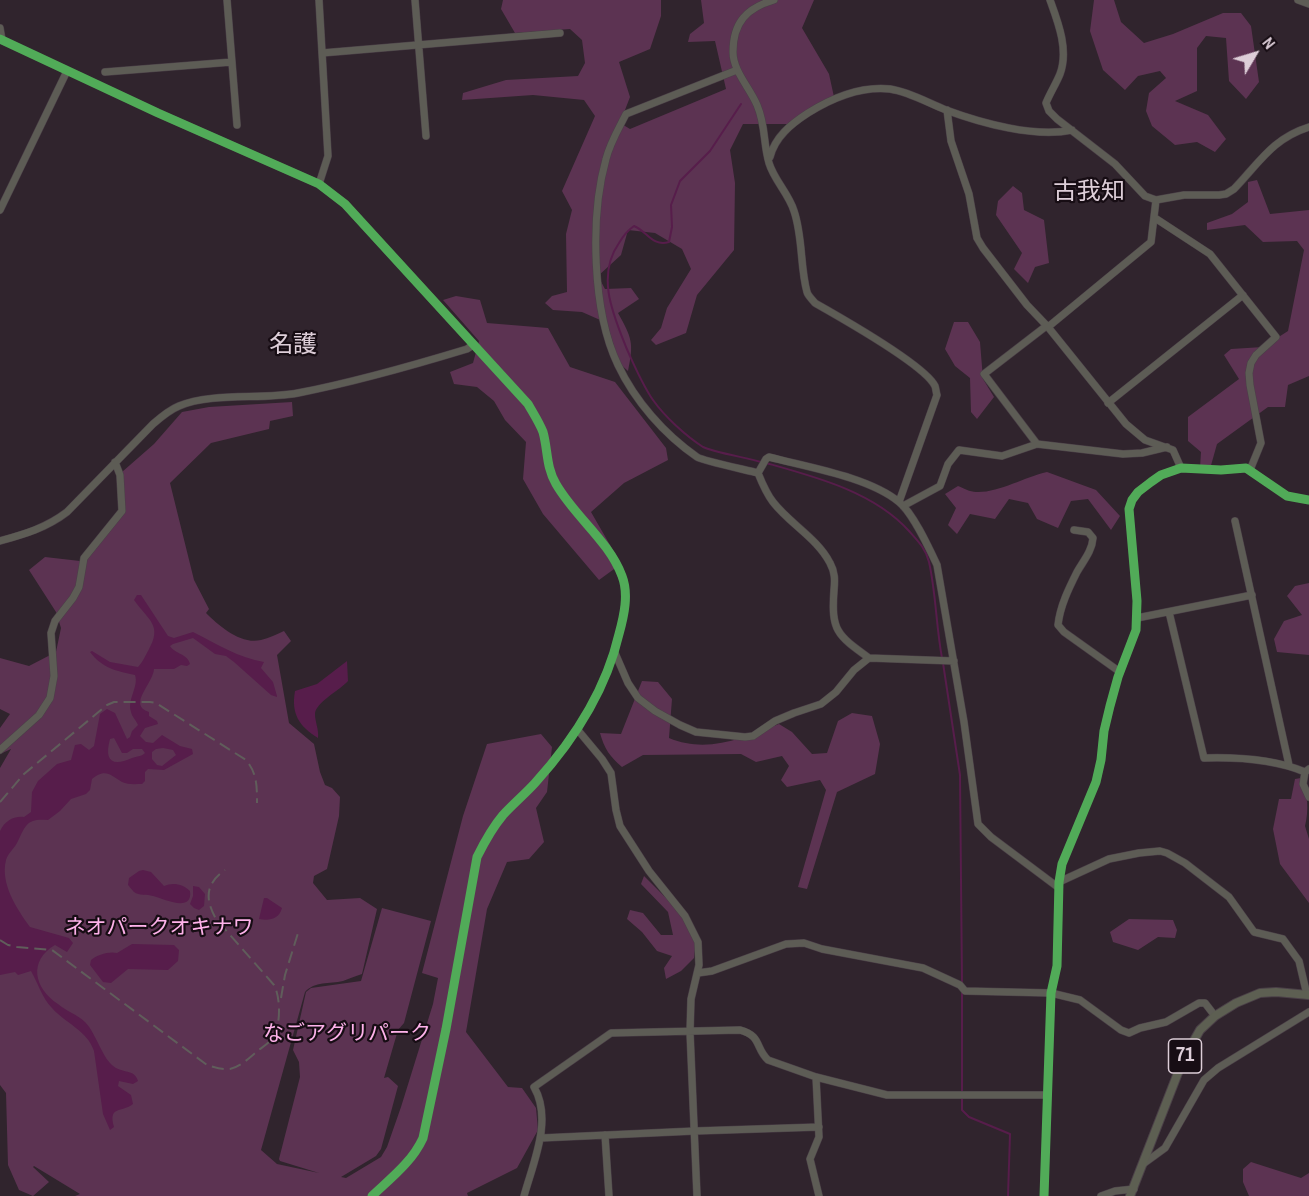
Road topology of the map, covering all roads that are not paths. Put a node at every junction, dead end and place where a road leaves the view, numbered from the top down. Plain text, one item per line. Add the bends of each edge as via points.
1 (227, 0) edge
2 (319, 0) edge
3 (415, 0) edge
4 (774, 0) edge
5 (1050, 0) edge
6 (1298, 0) edge
7 (1309, 4) edge
8 (0, 28) edge
9 (560, 33) dead end
10 (1, 40) edge
11 (419, 46) junction
12 (322, 53) junction
13 (232, 62) junction
14 (737, 70) junction
15 (67, 72) junction
16 (105, 72) dead end
17 (946, 110) junction
18 (237, 125) dead end
19 (1309, 127) edge
20 (1072, 130) junction
21 (426, 136) dead end
22 (768, 162) junction
23 (320, 184) junction
24 (1156, 200) junction
25 (0, 210) edge
26 (1155, 218) junction
27 (1243, 296) junction
28 (1046, 327) junction
29 (473, 345) junction
30 (1108, 403) junction
31 (1037, 444) junction
32 (1168, 447) junction
33 (115, 462) junction
34 (1181, 468) junction
35 (1250, 470) junction
36 (758, 473) junction
37 (1309, 500) edge
38 (901, 504) junction
39 (1235, 521) dead end
40 (1074, 530) dead end
41 (0, 541) edge
42 (1252, 596) junction
43 (1169, 612) junction
44 (1137, 618) junction
45 (615, 653) junction
46 (869, 658) junction
47 (954, 661) junction
48 (1120, 672) junction
49 (577, 729) junction
50 (0, 750) edge
51 (1289, 765) junction
52 (1307, 771) edge
53 (1309, 798) edge
54 (1059, 885) junction
55 (698, 973) junction
56 (1051, 993) junction
57 (1308, 995) edge
58 (1309, 1012) edge
59 (1215, 1016) junction
60 (690, 1032) junction
61 (816, 1077) junction
62 (1048, 1095) junction
63 (819, 1128) junction
64 (695, 1131) junction
65 (606, 1135) junction
66 (541, 1138) junction
67 (1143, 1164) junction
68 (1132, 1193) edge
69 (372, 1196) edge
70 (524, 1196) edge
71 (609, 1196) edge
72 (697, 1196) edge
73 (819, 1196) edge
74 (1044, 1196) edge
75 (1101, 1196) edge

1 - 13 street
2 - 12 street
3 - 11 street
4 - 14 street via 758,5 742,17 733,46
5 - 20 street via 1064,60 1046,103 1049,111
6 - 7 street
8 - 10 street
9 - 11 street
10 - 15 street
11 - 12 street
11 - 21 street
12 - 23 street via 328,156
13 - 16 street
13 - 18 street
14 - 22 street via 764,122
14 - 36 street via 626,114 606,158 597,208 596,247 601,307 611,348 629,386 658,424 698,459
15 - 23 street
15 - 25 street
17 - 20 street via 999,126 1061,133
17 - 22 street via 902,91 887,89 843,95 806,114 781,134 772,146
17 - 28 street via 977,238
19 - 24 street via 1276,144 1226,194
20 - 24 street via 1115,164 1145,196
22 - 38 street via 795,212 807,295 889,347 936,387 937,395
23 - 29 street via 345,204
24 - 26 street
26 - 27 street via 1210,254
26 - 28 street via 1151,242
27 - 30 street
27 - 35 street via 1276,337 1251,363 1250,385 1261,443
28 - 30 street
28 - 31 street via 984,374
29 - 33 street via 333,386 294,394 182,405 163,415
29 - 45 street via 528,404 542,432 556,484 623,577 623,618
30 - 32 street via 1138,435
31 - 32 street via 1123,454
31 - 38 street via 1002,456 959,450 940,486
32 - 34 street via 1177,455
33 - 41 street via 56,520
33 - 50 street via 120,475 122,511 84,558 74,598 55,621 51,633 54,676 50,698 39,715
34 - 35 street
34 - 44 street via 1161,475 1137,492 1129,509
35 - 37 street via 1287,496
36 - 38 street via 769,457 860,481
36 - 46 street via 773,502 829,560 834,570 832,612 836,629
38 - 47 street via 937,565
39 - 42 street
40 - 48 street via 1088,532 1093,538 1092,547 1059,611 1058,625
42 - 43 street
42 - 51 street
43 - 44 street
43 - 51 street via 1204,758 1234,757
44 - 48 street
45 - 46 street via 638,698 656,711 696,732 745,738 775,721 821,704
45 - 49 street
46 - 47 street
47 - 54 street via 978,824
48 - 54 street via 1104,731 1096,782 1062,864
49 - 55 street via 612,773 618,820 633,848 694,931 700,956
49 - 69 street via 533,785 503,814 477,857 423,1138 409,1161
51 - 52 street
52 - 53 street via 1303,784
54 - 56 street via 1057,966
54 - 57 street via 1109,859 1167,853 1229,897 1254,932 1283,939 1299,961
55 - 56 street via 786,944 804,943 924,968 965,991
55 - 60 street via 691,999
56 - 59 street via 1080,1000 1129,1033 1166,1022 1199,1003 1205,1004
56 - 62 street
57 - 59 main road, 71 via 1260,993
58 - 67 street via 1204,1080 1165,1148
59 - 67 main road, 71 via 1200,1030 1183,1060
60 - 61 street via 750,1033 768,1060
60 - 64 street
60 - 66 street via 611,1033 534,1088 541,1099
61 - 62 street via 887,1095
61 - 63 street
62 - 74 street
63 - 64 street
63 - 73 street via 810,1159
64 - 65 street
64 - 72 street
65 - 66 street
65 - 71 street
66 - 70 street
67 - 68 main road, 71
68 - 75 street via 1115,1191

